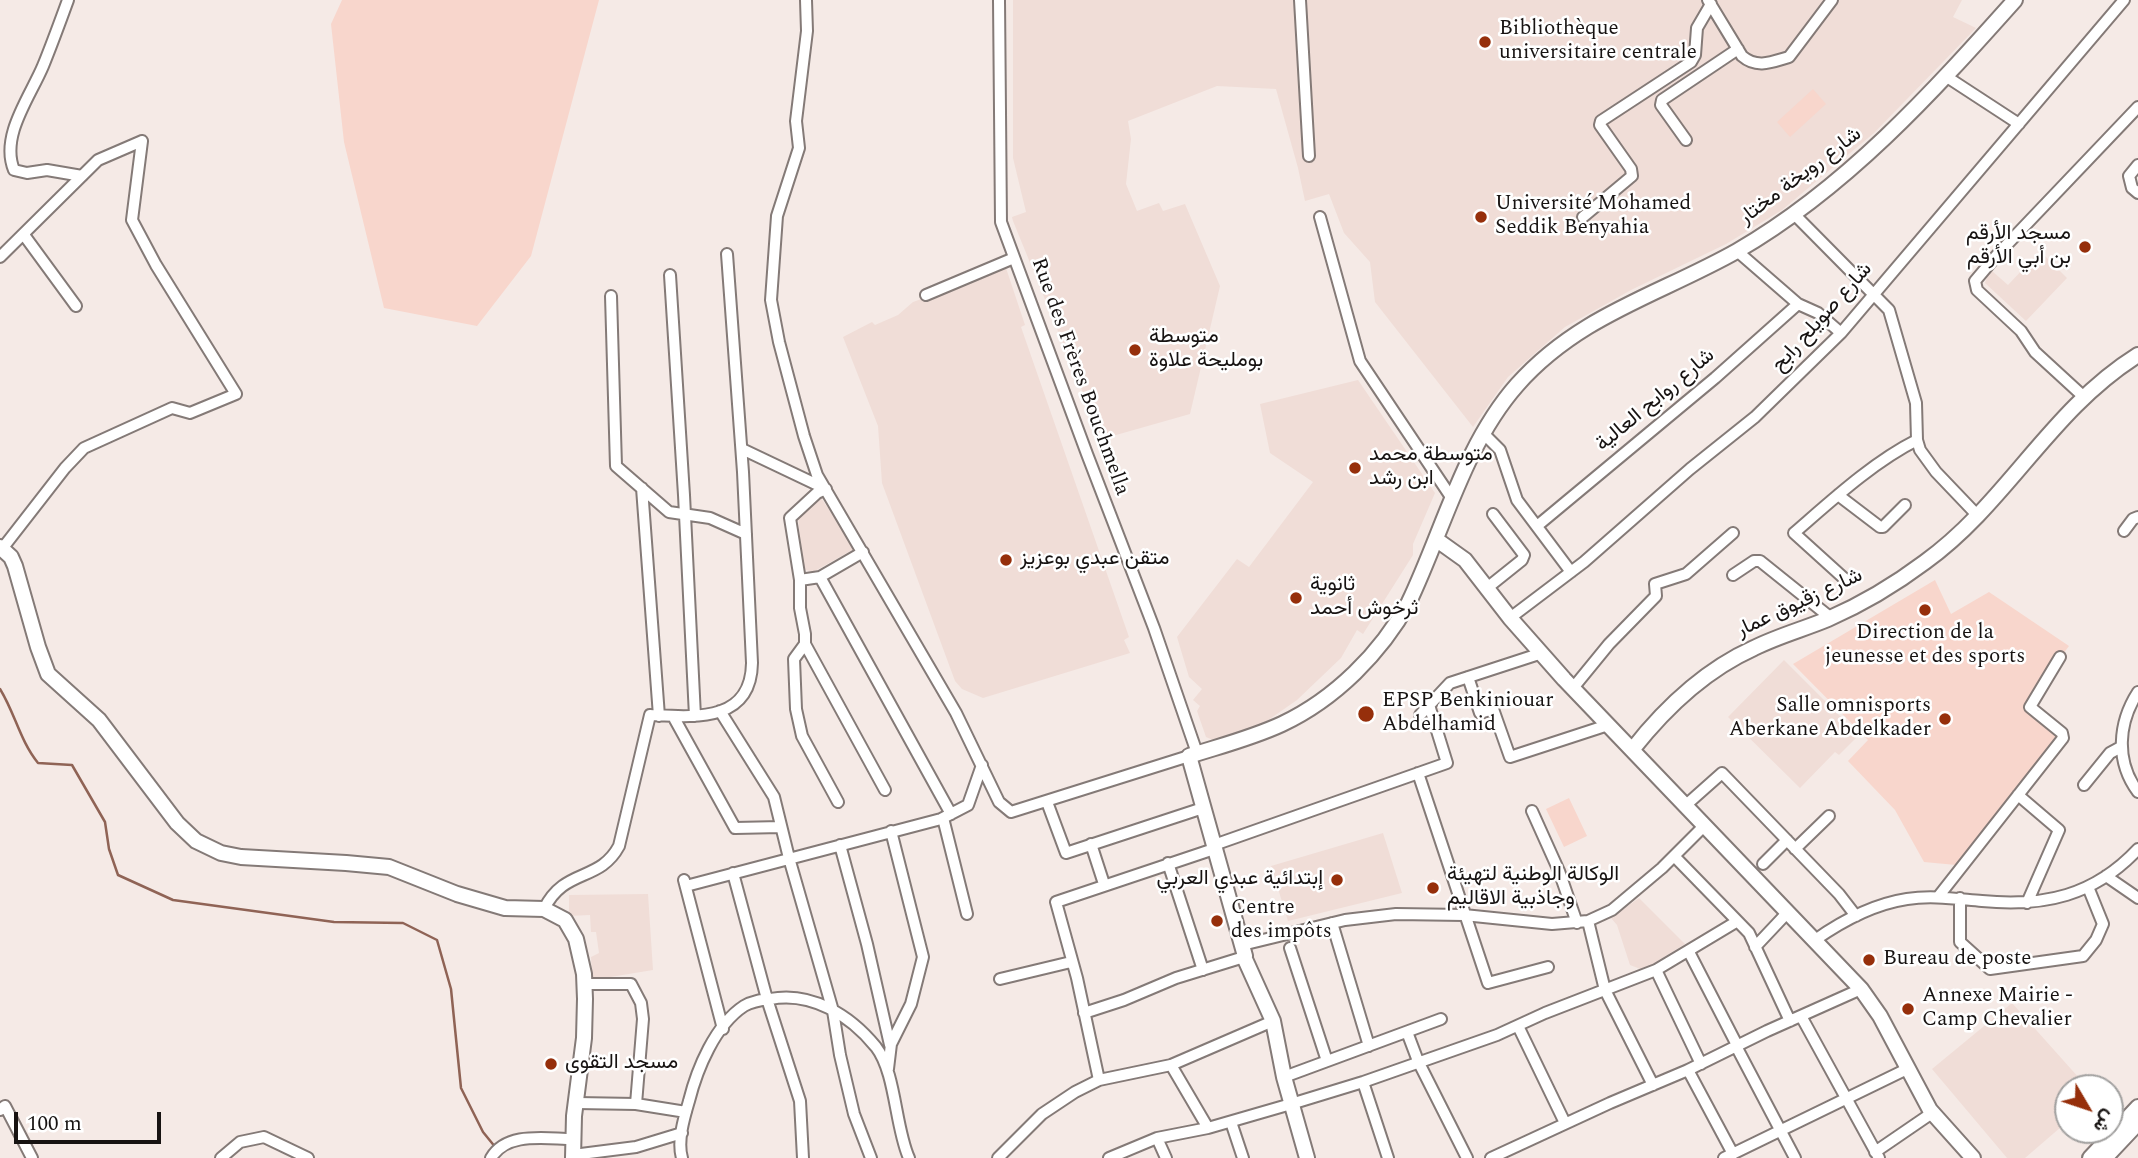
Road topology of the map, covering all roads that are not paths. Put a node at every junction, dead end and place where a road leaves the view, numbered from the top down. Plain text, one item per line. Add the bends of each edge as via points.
1 (68, 0) edge
2 (806, 0) edge
3 (999, 0) edge
4 (1300, 0) edge
5 (1832, 0) edge
6 (2015, 0) edge
7 (2124, 0) edge
8 (1710, 2) edge
9 (1738, 49) junction
10 (1947, 77) junction
11 (2138, 107) edge
12 (2019, 124) junction
13 (1686, 141) dead end
14 (1309, 156) dead end
15 (2138, 165) edge
16 (82, 176) junction
17 (2138, 193) edge
18 (1794, 214) junction
19 (1583, 216) dead end
20 (1320, 218) dead end
21 (24, 234) junction
22 (1737, 251) junction
23 (727, 254) dead end
24 (0, 257) edge
25 (1014, 258) junction
26 (670, 275) dead end
27 (1873, 293) junction
28 (926, 295) dead end
29 (611, 296) dead end
30 (1798, 304) junction
31 (76, 306) dead end
32 (1841, 333) junction
33 (2138, 355) edge
34 (2084, 397) junction
35 (1483, 433) junction
36 (1917, 440) junction
37 (741, 449) junction
38 (642, 488) junction
39 (826, 489) junction
40 (1838, 495) junction
41 (1453, 500) junction
42 (1905, 505) dead end
43 (1493, 514) dead end
44 (685, 515) junction
45 (1978, 516) junction
46 (2138, 517) edge
47 (1537, 526) junction
48 (2124, 531) dead end
49 (1733, 533) dead end
50 (746, 534) junction
51 (1437, 540) junction
52 (1, 548) edge
53 (863, 552) junction
54 (1571, 572) junction
55 (1733, 575) dead end
56 (820, 577) junction
57 (800, 580) junction
58 (1847, 580) dead end
59 (1487, 588) junction
60 (1510, 618) junction
61 (1831, 618) junction
62 (805, 644) junction
63 (1542, 653) junction
64 (2060, 657) dead end
65 (1468, 677) junction
66 (1573, 688) junction
67 (2138, 692) edge
68 (1429, 705) junction
69 (720, 711) junction
70 (1420, 715) dead end
71 (659, 716) junction
72 (673, 716) junction
73 (695, 716) junction
74 (1608, 725) junction
75 (2122, 747) junction
76 (1632, 750) junction
77 (1193, 755) junction
78 (982, 765) junction
79 (1418, 773) junction
80 (2084, 785) dead end
81 (886, 790) dead end
82 (2138, 792) edge
83 (2018, 795) junction
84 (838, 802) dead end
85 (1047, 802) junction
86 (1686, 805) junction
87 (1203, 808) junction
88 (1532, 811) dead end
89 (947, 816) junction
90 (1829, 817) dead end
91 (1705, 825) junction
92 (781, 827) junction
93 (891, 831) junction
94 (1091, 844) junction
95 (1791, 844) junction
96 (840, 845) junction
97 (1214, 847) junction
98 (2138, 849) edge
99 (1674, 856) junction
100 (789, 858) junction
101 (1168, 863) junction
102 (1763, 864) dead end
103 (733, 873) junction
104 (2106, 876) junction
105 (1104, 884) junction
106 (2088, 887) junction
107 (1938, 897) junction
108 (1960, 898) junction
109 (2138, 898) edge
110 (2027, 903) junction
111 (544, 909) junction
112 (1788, 912) junction
113 (967, 914) dead end
114 (1464, 915) junction
115 (1856, 916) junction
116 (1583, 922) junction
117 (1736, 922) junction
118 (1332, 923) junction
119 (1815, 940) junction
120 (1755, 947) junction
121 (1290, 948) dead end
122 (1243, 951) junction
123 (1689, 952) junction
124 (1071, 962) junction
125 (1548, 967) dead end
126 (1656, 970) junction
127 (1203, 971) junction
128 (1000, 979) dead end
129 (585, 984) junction
130 (1861, 989) junction
131 (1605, 990) junction
132 (768, 999) junction
133 (834, 1011) junction
134 (1084, 1013) junction
135 (1796, 1018) junction
136 (1441, 1019) dead end
137 (1273, 1021) junction
138 (1518, 1026) junction
139 (723, 1029) junction
140 (1408, 1032) junction
141 (891, 1044) junction
142 (1736, 1045) junction
143 (1369, 1046) junction
144 (880, 1052) junction
145 (1327, 1061) junction
146 (1418, 1061) junction
147 (1701, 1063) junction
148 (1171, 1065) junction
149 (1907, 1069) junction
150 (1688, 1070) junction
151 (887, 1075) junction
152 (1284, 1077) junction
153 (1099, 1080) junction
154 (1363, 1082) junction
155 (1653, 1085) junction
156 (1845, 1099) junction
157 (577, 1103) junction
158 (636, 1104) junction
159 (1291, 1104) junction
160 (2138, 1107) edge
161 (0, 1110) edge
162 (686, 1112) junction
163 (1932, 1113) junction
164 (1231, 1122) junction
165 (1565, 1123) junction
166 (2138, 1123) edge
167 (1208, 1128) junction
168 (1781, 1130) junction
169 (682, 1133) junction
170 (1157, 1138) junction
171 (573, 1139) junction
172 (1516, 1153) edge
173 (1877, 1155) edge
174 (1728, 1156) edge
175 (573, 1157) edge
176 (32, 1158) edge
177 (221, 1158) edge
178 (309, 1158) edge
179 (491, 1158) edge
180 (682, 1158) edge
181 (803, 1158) edge
182 (871, 1158) edge
183 (909, 1158) edge
184 (998, 1158) edge
185 (1109, 1158) edge
186 (1166, 1158) edge
187 (1243, 1158) edge
188 (1307, 1158) edge
189 (1388, 1158) edge
190 (1466, 1158) edge
191 (1492, 1158) edge
192 (1795, 1158) edge
193 (1973, 1158) edge
194 (2090, 1158) edge
195 (2105, 1158) edge

1 - 16 street via 42,68 17,114 8,158 14,170
2 - 39 street via 807,31 796,121 799,148 777,216 771,300 804,436
3 - 25 street, Rue des Frères Bouchmella via 1001,222
4 - 14 street
5 - 9 street via 1789,57 1756,64
6 - 10 main road, شارع رويخة مختار
7 - 12 street, شارع صويلح رابح
8 - 9 street
8 - 19 street via 1697,28 1691,62 1601,121 1632,177
9 - 13 street via 1662,100
10 - 12 street
10 - 18 main road, شارع رويخة مختار via 1887,137
11 - 34 street via 1975,281 1977,290 2021,331 2035,352
12 - 27 street, شارع صويلح رابح
15 - 17 street via 2129,176
16 - 21 street
16 - 52 street via 98,160 142,141 132,220 236,394 190,414 172,408 84,448
18 - 22 main road, شارع رويخة مختار
18 - 27 street
20 - 41 street via 1360,361
21 - 24 street
21 - 31 street
22 - 30 street
22 - 35 main road, شارع رويخة مختار via 1577,332 1527,374
23 - 37 street
25 - 28 street
25 - 77 street, Rue des Frères Bouchmella via 1154,628
26 - 44 street
27 - 32 street, شارع صويلح رابح
27 - 36 street via 1891,315 1916,403
29 - 38 street via 616,466
30 - 32 street via 1818,313
30 - 47 street, شارع روابح العالية
32 - 54 street, شارع صويلح رابح via 1755,417
33 - 34 main road, شارع زقيوق عمار
34 - 45 main road, شارع زقيوق عمار
35 - 41 main road, شارع رويخة مختار
35 - 47 street via 1500,450 1517,500
36 - 40 street
36 - 45 street via 1924,457
37 - 39 street
37 - 50 street
38 - 44 street via 669,512
38 - 71 street
39 - 53 street
39 - 57 street via 790,518
40 - 42 street via 1880,527
40 - 58 street via 1794,533
41 - 51 main road, شارع رويخة مختار
43 - 59 street via 1524,555
44 - 50 street via 710,518
44 - 73 street
45 - 61 main road, شارع زقيوق عمار via 1925,562
46 - 48 street
47 - 54 street
49 - 66 street via 1686,574 1656,584 1656,596
50 - 69 street via 752,673 739,701
51 - 59 main road via 1465,560
51 - 77 main road, شارع رويخة مختار via 1403,614 1346,681 1285,722
52 - 111 main road via 15,566 48,674 99,720 177,823 196,841 241,858 389,867 505,908
53 - 56 street
53 - 78 street
54 - 60 street, شارع صويلح رابح
55 - 61 street via 1760,562
56 - 57 street
56 - 89 street
57 - 62 street
59 - 60 main road
60 - 63 main road
61 - 76 main road, شارع زقيوق عمار via 1726,663 1670,707
62 - 81 street
62 - 84 street via 794,659 796,709 802,736
63 - 65 street
63 - 66 main road
64 - 83 street via 2030,707 2063,738
65 - 68 street via 1450,683
65 - 74 street via 1480,713 1493,709 1510,757
66 - 74 main road
67 - 75 street via 2123,722
68 - 70 street
68 - 79 street via 1447,763
69 - 73 street
69 - 92 street via 774,797
71 - 72 street
71 - 111 street via 650,715 612,859 567,881
72 - 73 street
72 - 92 street via 735,828
74 - 76 main road
75 - 80 street via 2110,753
75 - 82 street via 2126,771
76 - 86 main road
77 - 85 street
77 - 87 main road
78 - 85 street via 999,802 1011,811
78 - 89 street via 968,805
79 - 97 street
79 - 114 street
83 - 107 street
83 - 110 street via 2059,830
85 - 94 street via 1066,853
86 - 91 main road
86 - 95 street via 1722,773
87 - 94 street
87 - 97 main road
88 - 116 street
89 - 93 street
89 - 113 street
90 - 95 street
91 - 99 street
91 - 112 main road
92 - 100 street
93 - 96 street
93 - 141 street via 923,957 911,1004
94 - 105 street
95 - 102 street
95 - 115 street
96 - 100 street
96 - 141 street
97 - 101 street
97 - 122 main road
98 - 104 street
99 - 116 street via 1612,910
99 - 117 street
100 - 103 street
100 - 133 street
101 - 105 street
101 - 127 street
103 - 132 street
103 - 139 street via 685,883
104 - 106 street
104 - 109 street
105 - 124 street via 1055,904
106 - 108 street via 2104,924 2083,956 1990,969 1960,942
106 - 110 street
107 - 108 street
107 - 115 street via 1904,899
108 - 110 street
111 - 129 main road via 565,920 572,930
112 - 119 main road
112 - 120 street
114 - 116 street via 1552,924
114 - 118 street via 1396,914
114 - 125 street via 1488,983
115 - 119 street
116 - 131 street
117 - 120 street via 1749,933
117 - 123 street
118 - 122 street
118 - 143 street
119 - 130 main road
120 - 135 street
121 - 145 street
122 - 127 street
122 - 137 main road
123 - 126 street
123 - 142 street
124 - 128 street
124 - 134 street
126 - 131 street
126 - 147 street
127 - 134 street
129 - 157 main road
129 - 158 street via 631,984 641,1003
130 - 135 street
130 - 149 main road
131 - 138 street
131 - 155 street
132 - 133 street via 806,999
132 - 139 street via 745,1005
132 - 181 street via 800,1101
133 - 144 street
133 - 182 street via 854,1114
134 - 153 street
135 - 142 street
135 - 156 street
136 - 140 street
137 - 148 street
137 - 152 main road
138 - 146 street
138 - 165 street
139 - 162 street via 702,1059
140 - 143 street
140 - 146 street
141 - 144 street
141 - 151 street
142 - 147 street
142 - 168 street
143 - 145 street
144 - 151 street
145 - 152 street
146 - 154 street
146 - 190 street
147 - 150 street
148 - 153 street
148 - 167 street
149 - 156 street
149 - 163 main road
150 - 155 street
150 - 174 street
151 - 183 street
152 - 159 main road
153 - 184 street via 1042,1114
154 - 159 street
154 - 189 street
155 - 165 street
156 - 168 street
156 - 173 street
157 - 158 street
157 - 171 main road
158 - 162 street
159 - 164 street
159 - 188 main road
160 - 194 main road
161 - 176 street via 5,1106
162 - 169 street
163 - 173 street
163 - 193 main road
164 - 167 street
164 - 187 street
165 - 172 street
166 - 195 main road
167 - 170 street
168 - 174 street
168 - 192 street
169 - 175 street via 636,1147
169 - 180 street
170 - 185 street
170 - 186 street
171 - 175 main road
171 - 179 street via 516,1139
172 - 191 street
177 - 178 street via 240,1142 264,1137

